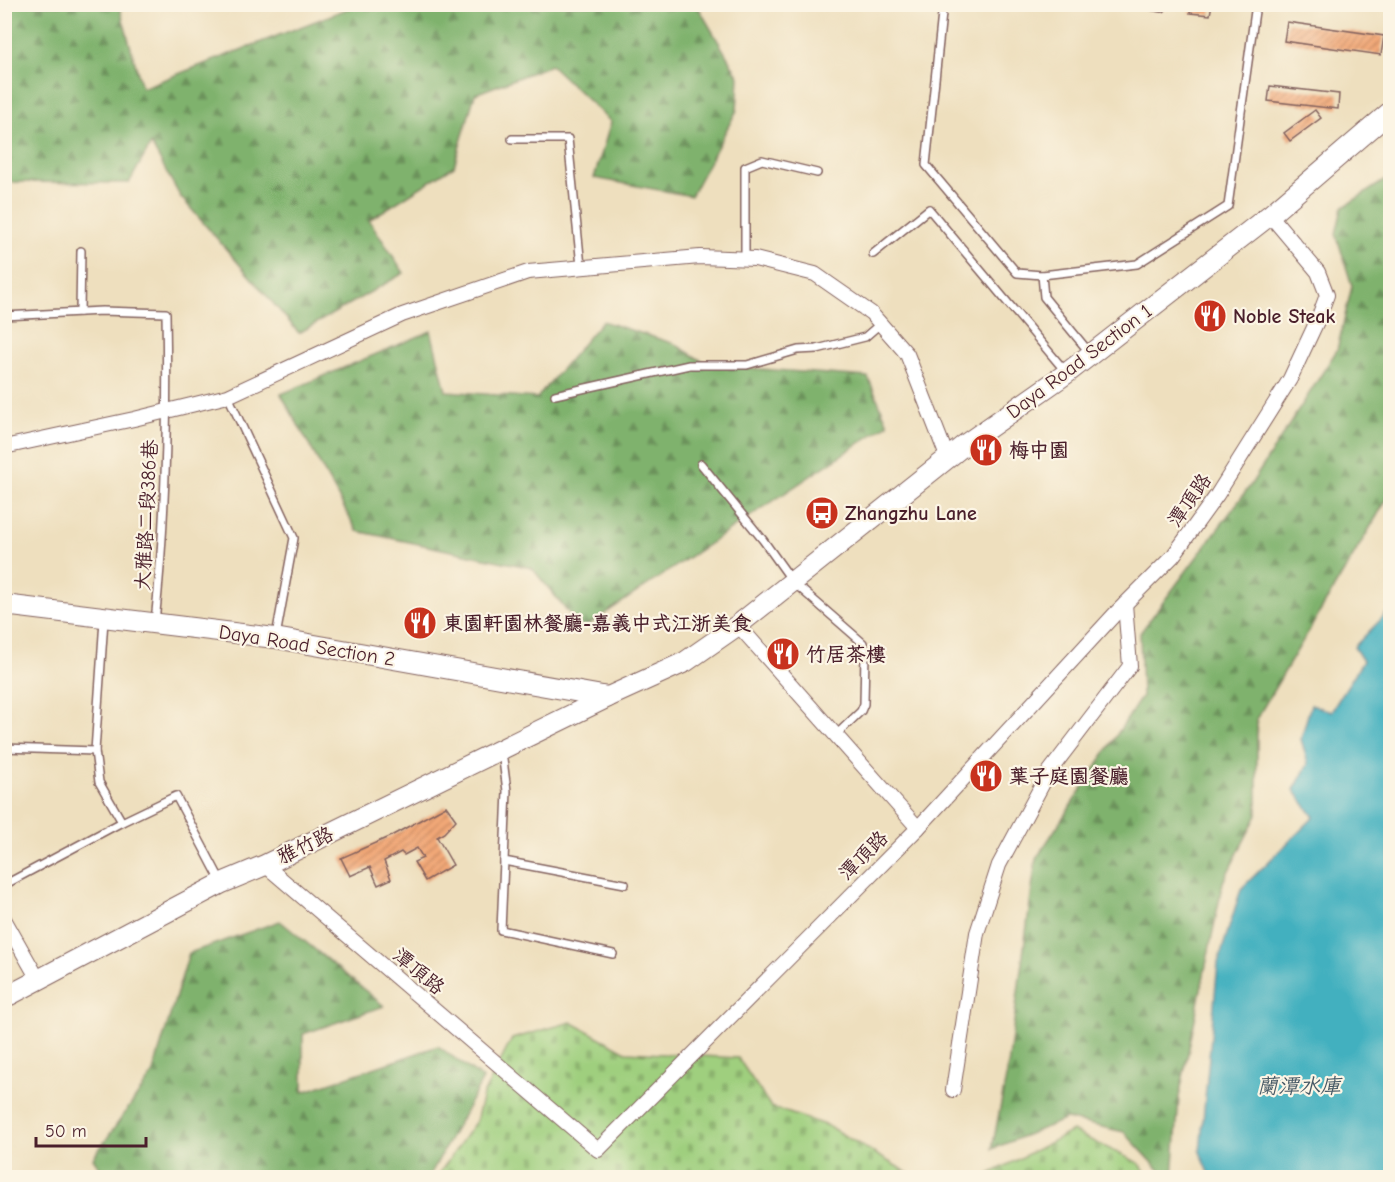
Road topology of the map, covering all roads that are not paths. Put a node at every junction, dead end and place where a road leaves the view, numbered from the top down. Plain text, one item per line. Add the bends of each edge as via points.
1 (943, 4) edge
2 (1140, 4) edge
3 (1162, 4) edge
4 (1256, 4) edge
5 (1390, 111) edge
6 (512, 139) dead end
7 (817, 173) dead end
8 (1270, 215) junction
9 (81, 251) dead end
10 (873, 254) dead end
11 (745, 258) junction
12 (581, 266) junction
13 (1042, 275) junction
14 (80, 312) junction
15 (4, 316) edge
16 (880, 324) junction
17 (1091, 354) junction
18 (1067, 373) junction
19 (555, 395) dead end
20 (228, 396) junction
21 (168, 410) junction
22 (4, 447) edge
23 (948, 459) junction
24 (701, 464) dead end
25 (793, 582) junction
26 (1125, 604) junction
27 (4, 605) edge
28 (104, 618) junction
29 (155, 623) junction
30 (738, 625) junction
31 (275, 638) junction
32 (608, 697) junction
33 (836, 735) junction
34 (4, 748) edge
35 (501, 750) junction
36 (95, 751) junction
37 (122, 822) junction
38 (918, 828) junction
39 (504, 861) junction
40 (265, 865) junction
41 (222, 883) junction
42 (625, 884) dead end
43 (4, 885) edge
44 (4, 919) edge
45 (613, 954) dead end
46 (38, 979) junction
47 (4, 998) edge
48 (953, 1090) dead end

1 - 13 lane via 926,165 1017,273
2 - 3 lane via 1162,8
4 - 13 lane via 1228,206 1137,264
5 - 8 main road, Daya Road Section 1
6 - 12 lane via 568,139
7 - 11 lane via 762,160 746,167
8 - 17 main road, Daya Road Section 1
8 - 26 street, 潭頂路 via 1318,272 1327,295 1290,379 1217,495 1173,556
9 - 14 lane
10 - 18 lane via 929,209
11 - 12 street via 700,257
11 - 16 street via 814,274 871,313
12 - 20 street via 528,272 402,315
13 - 17 lane via 1044,297
14 - 15 lane
14 - 21 lane, 大雅路二段386巷 via 166,313
16 - 19 lane via 865,337 747,365 689,365
16 - 23 street via 907,354
17 - 18 main road, Daya Road Section 1
18 - 23 main road, Daya Road Section 1
20 - 21 street
20 - 31 lane via 294,538
21 - 22 street
21 - 29 lane, 大雅路二段386巷
23 - 25 main road, Daya Road Section 1
24 - 25 lane
25 - 30 main road, Daya Road Section 1
25 - 33 lane via 863,643 864,704
26 - 38 street, 潭頂路
26 - 48 street via 1130,666 1049,772 999,865 977,933
27 - 28 main road, Daya Road Section 2
28 - 29 main road, Daya Road Section 2
28 - 36 lane
29 - 31 main road, Daya Road Section 2
30 - 32 main road, Daya Road Section 1 via 685,662
30 - 33 street
31 - 32 main road, Daya Road Section 2
32 - 35 main road, 雅竹路
33 - 38 street
34 - 36 lane
35 - 39 lane via 507,791
35 - 40 main road, 雅竹路
36 - 37 lane via 99,782
37 - 41 lane via 176,796
37 - 43 lane
38 - 40 street, 潭頂路 via 598,1149
39 - 42 lane
39 - 45 lane via 501,930
40 - 41 main road, 雅竹路
41 - 46 main road, 雅竹路
44 - 46 street
46 - 47 main road, 雅竹路

